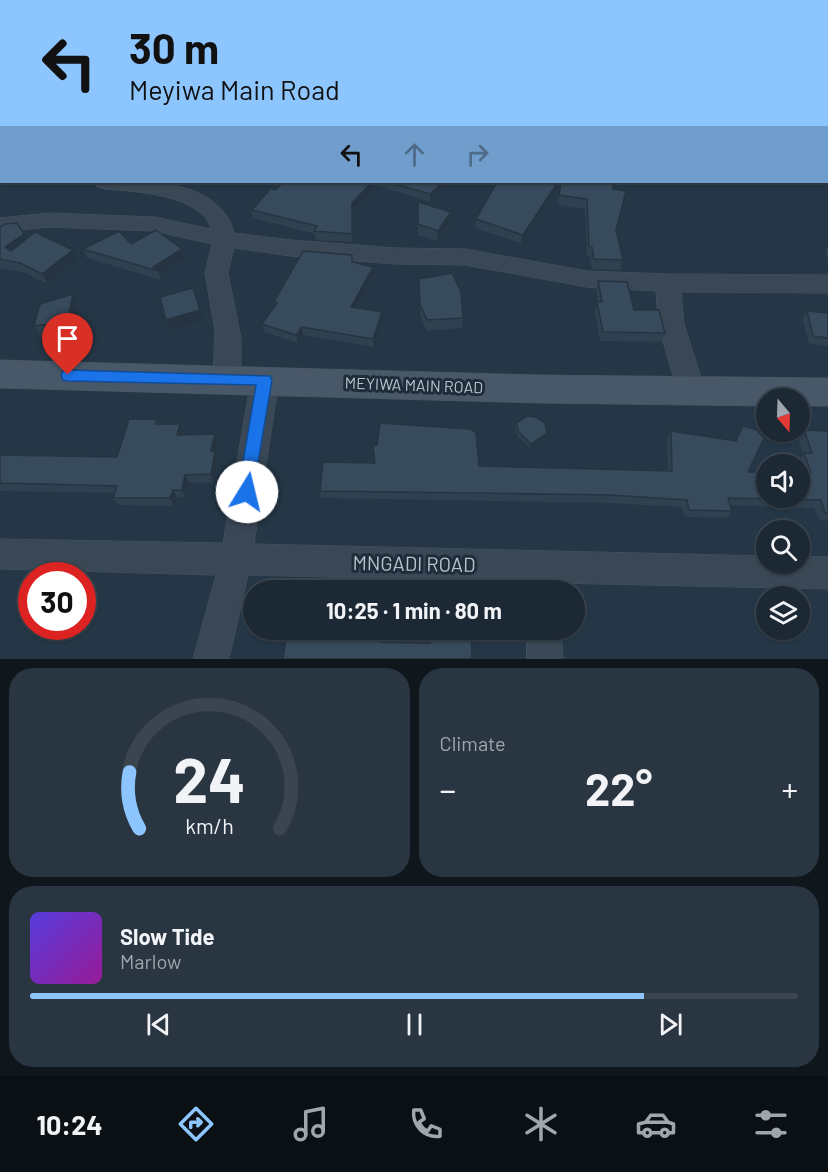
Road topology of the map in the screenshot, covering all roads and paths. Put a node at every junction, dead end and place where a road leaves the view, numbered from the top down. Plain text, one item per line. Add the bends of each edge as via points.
1 (113, 183) edge
2 (0, 225) edge
3 (224, 239) junction
4 (668, 283) junction
5 (828, 284) edge
6 (0, 374) edge
7 (227, 379) junction
8 (265, 380) junction
9 (691, 390) junction
10 (828, 392) edge
11 (0, 554) edge
12 (236, 559) junction
13 (828, 573) edge
14 (540, 579) edge
15 (544, 640) edge
16 (211, 659) edge
17 (545, 659) edge

1 - 3 street via 194,198 221,221
2 - 3 street via 49,220 137,223 170,226
3 - 4 street via 337,253 465,257 587,279
3 - 7 street via 216,266 227,322
4 - 5 street
4 - 9 street via 671,324
6 - 7 street, MEYIWA MAIN ROAD
7 - 8 street, MEYIWA MAIN ROAD
8 - 9 street, MEYIWA MAIN ROAD
8 - 12 street
9 - 10 street, MEYIWA MAIN ROAD
11 - 12 street, MNGADI ROAD
12 - 14 street, MNGADI ROAD
12 - 16 street
13 - 14 street, MNGADI ROAD
15 - 17 street

